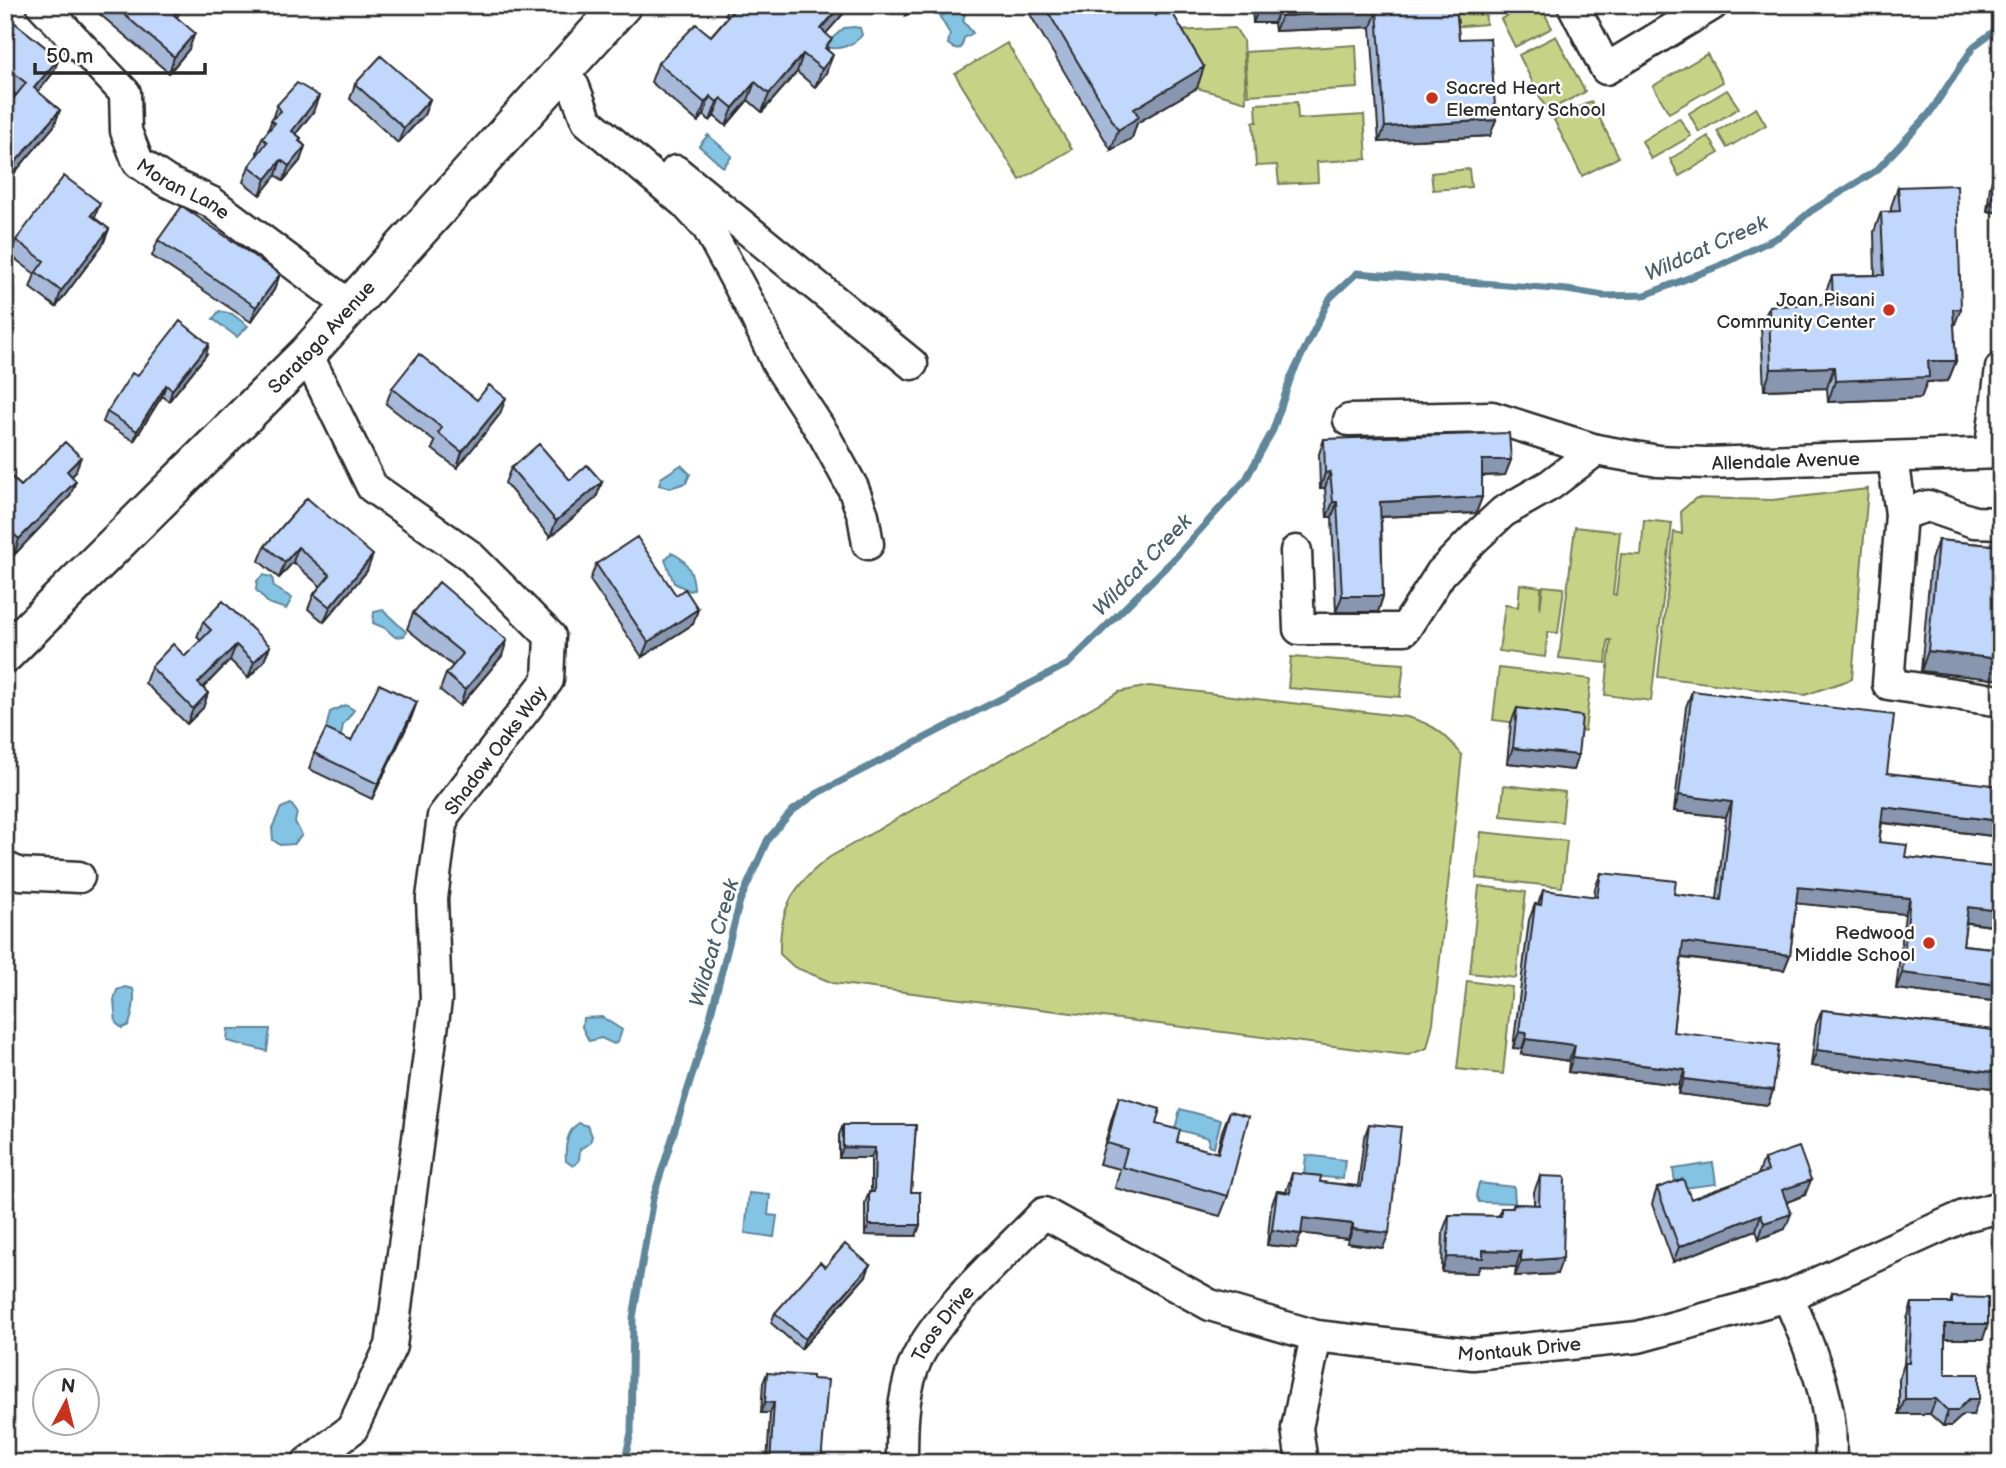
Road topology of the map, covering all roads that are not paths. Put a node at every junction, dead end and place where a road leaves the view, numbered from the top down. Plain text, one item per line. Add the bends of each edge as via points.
1 (42, 5) edge
2 (622, 5) edge
3 (1573, 5) edge
4 (1712, 5) edge
5 (567, 81) junction
6 (350, 306) junction
7 (307, 354) junction
8 (912, 363) dead end
9 (2001, 368) edge
10 (1349, 420) dead end
11 (1584, 448) junction
12 (1996, 453) edge
13 (1906, 457) junction
14 (1914, 510) junction
15 (2001, 523) edge
16 (868, 544) dead end
17 (1296, 551) dead end
18 (5, 654) edge
19 (2001, 701) edge
20 (5, 867) edge
21 (79, 877) dead end
22 (2001, 1207) edge
23 (1044, 1213) joint
24 (1788, 1296) junction
25 (1317, 1336) junction
26 (307, 1463) edge
27 (902, 1463) edge
28 (1302, 1463) edge
29 (1830, 1463) edge

1 - 6 street, Moran Lane via 125,93 126,131 138,162 211,202
2 - 5 main road, Saratoga Avenue
3 - 4 street via 1606,69
5 - 6 main road, Saratoga Avenue
5 - 8 street
5 - 16 street via 587,121 685,203 708,229 777,363 853,488
6 - 7 main road, Saratoga Avenue
7 - 18 main road, Saratoga Avenue
7 - 26 street, Shadow Oaks Way via 372,487 469,555 550,636 548,680 443,816 432,898 436,1000 391,1346 352,1429
9 - 12 street
10 - 11 street, Allendale Avenue via 1492,416
11 - 13 street, Allendale Avenue via 1658,461 1706,463
11 - 17 street via 1550,485 1503,512 1441,573 1405,629 1299,629
12 - 13 street, Allendale Avenue
13 - 14 street
14 - 15 street
14 - 19 street via 1888,684
20 - 21 street via 20,874
22 - 24 street, Montauk Drive via 1964,1216
23 - 25 street, Montauk Drive via 1210,1305
23 - 27 street, Taos Drive via 933,1331 914,1367 902,1413
24 - 25 street, Montauk Drive via 1638,1337 1473,1354
24 - 29 street via 1820,1371 1832,1444
25 - 28 street via 1297,1428

